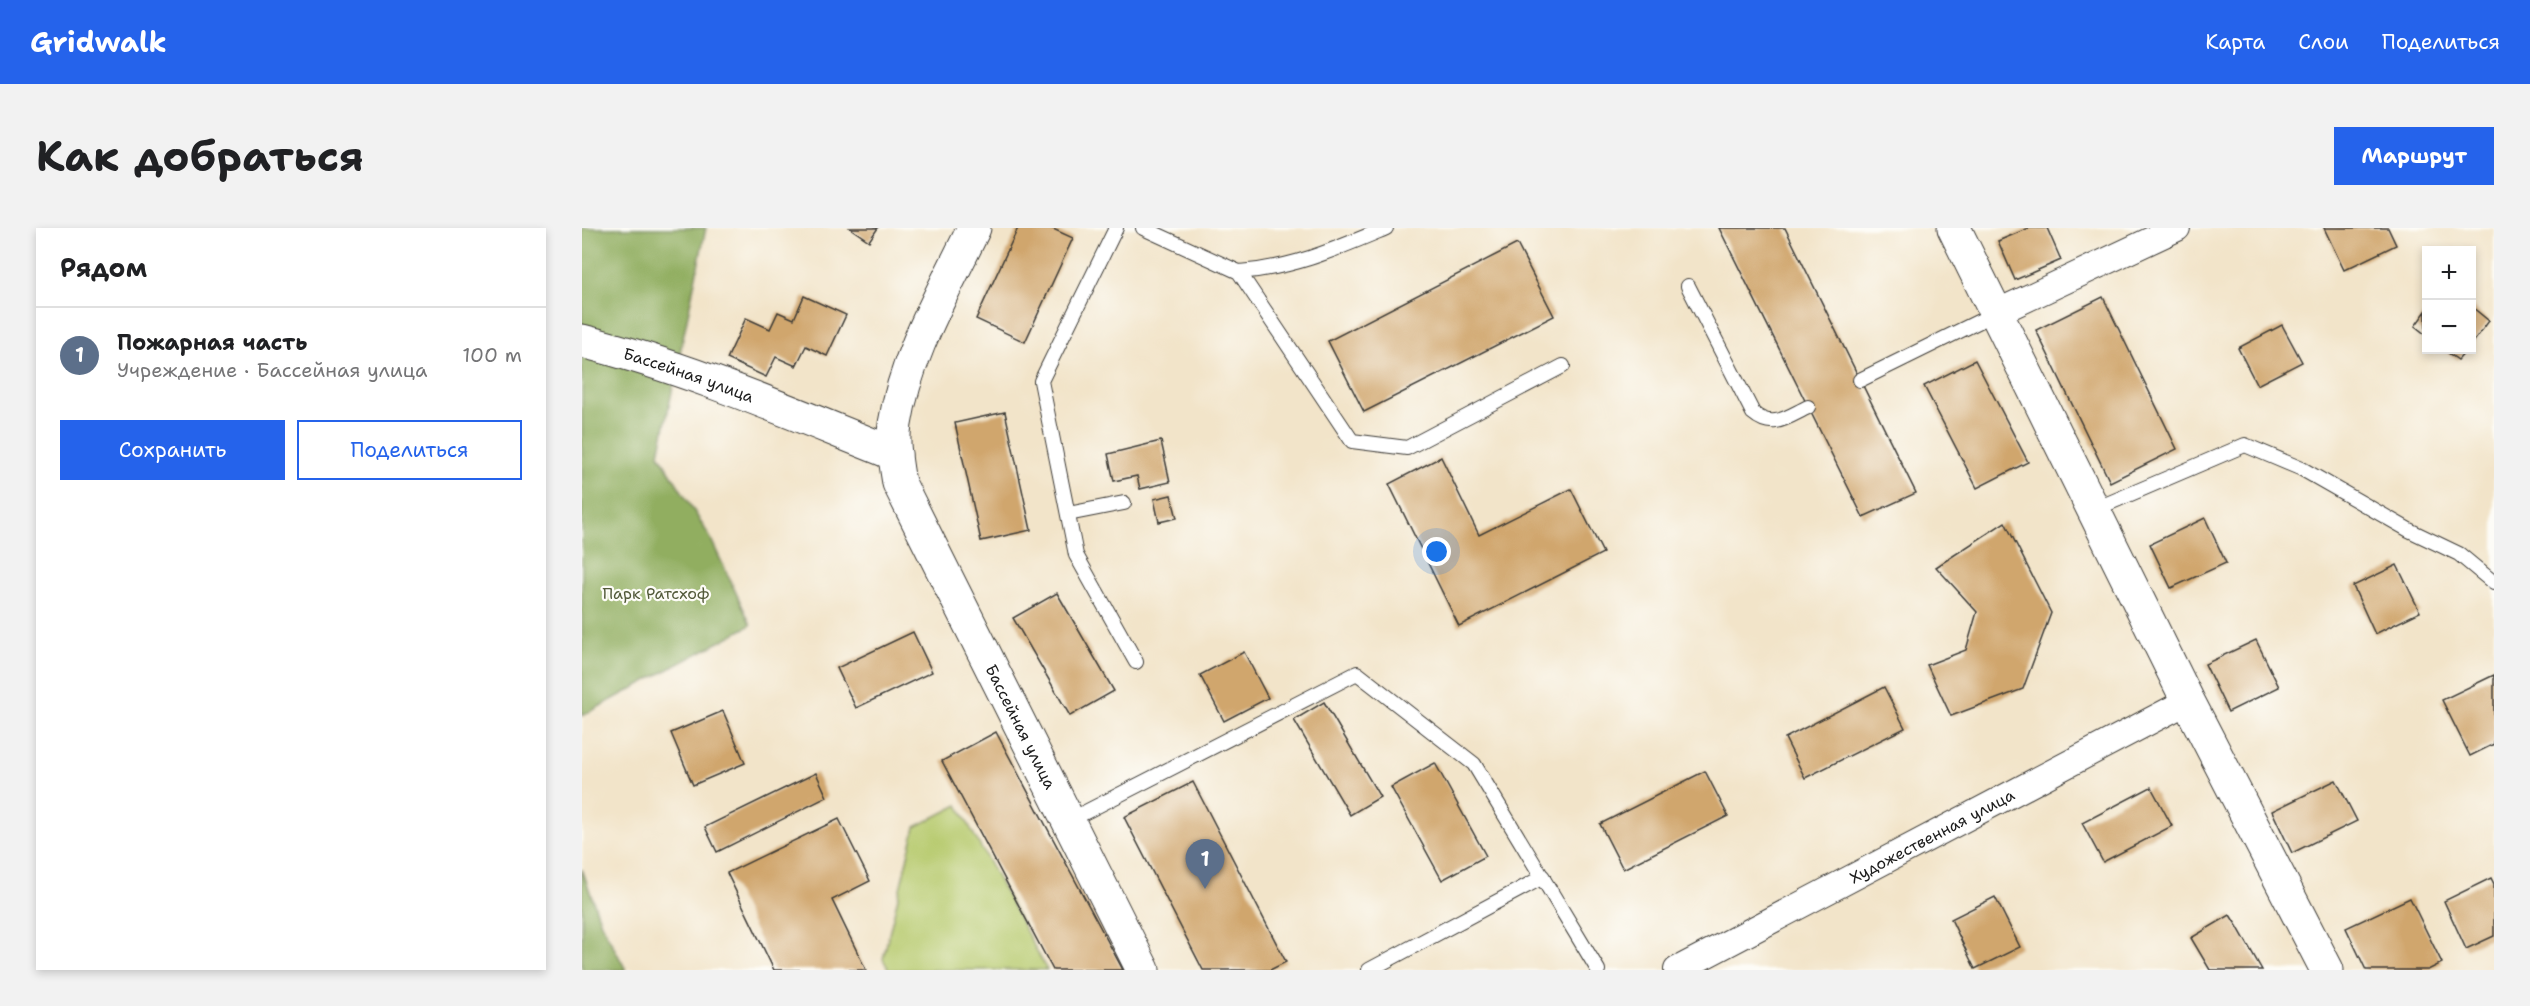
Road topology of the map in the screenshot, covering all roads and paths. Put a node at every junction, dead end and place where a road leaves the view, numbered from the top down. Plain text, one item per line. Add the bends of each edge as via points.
1 (974, 228) edge
2 (1116, 228) edge
3 (1143, 228) edge
4 (1386, 228) edge
5 (1954, 228) edge
6 (2177, 228) edge
7 (1239, 272) junction
8 (1688, 286) dead end
9 (1996, 313) junction
10 (582, 340) edge
11 (1563, 366) dead end
12 (1860, 380) dead end
13 (1808, 407) dead end
14 (897, 469) junction
15 (1124, 503) dead end
16 (2093, 510) junction
17 (1068, 514) junction
18 (2494, 584) edge
19 (1136, 662) dead end
20 (2188, 701) junction
21 (1068, 821) junction
22 (1543, 877) junction
23 (1143, 970) edge
24 (1369, 970) edge
25 (1598, 970) edge
26 (1677, 970) edge
27 (2327, 970) edge

1 - 14 street via 909,370 895,425
2 - 17 lane via 1041,381
3 - 7 lane
4 - 7 lane via 1314,258
5 - 9 street
6 - 9 street
7 - 11 lane via 1352,441 1407,448
8 - 13 lane via 1753,412 1763,421 1777,422
9 - 12 lane
9 - 16 street
10 - 14 street, Бассейная улица via 758,399
14 - 21 street, Бассейная улица
15 - 17 lane
16 - 18 lane via 2245,445 2301,469 2459,554
16 - 20 street
17 - 19 lane via 1076,555
20 - 26 street, Художественная улица
20 - 27 street
21 - 22 lane via 1357,674 1474,764
21 - 23 street, Бассейная улица
22 - 24 lane
22 - 25 lane

